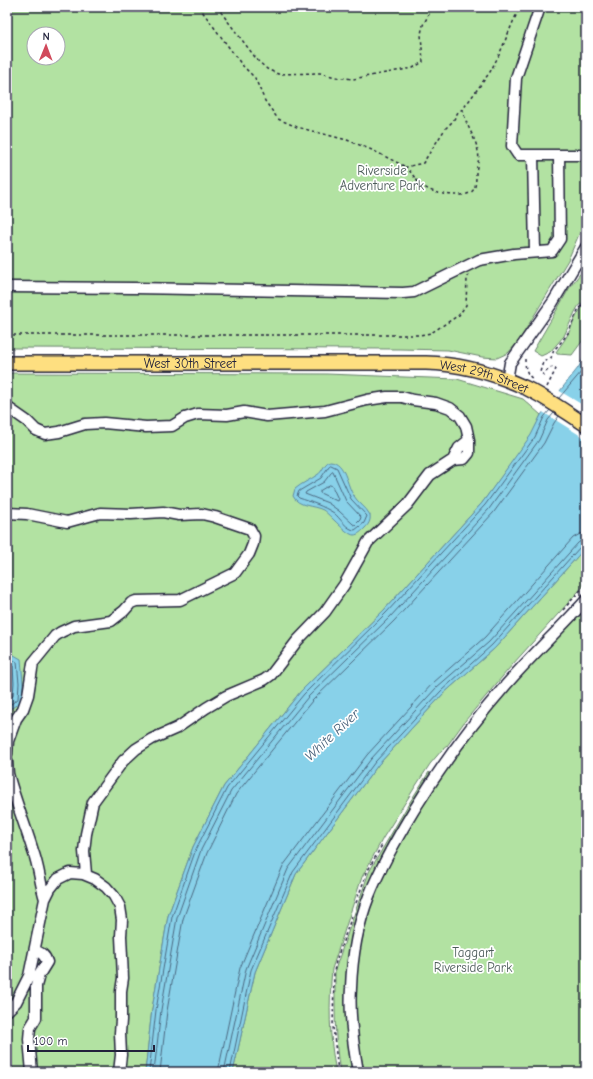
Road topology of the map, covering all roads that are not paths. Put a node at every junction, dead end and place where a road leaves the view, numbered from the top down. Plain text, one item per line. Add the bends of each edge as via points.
1 (540, 7) edge
2 (533, 155) junction
3 (559, 155) junction
4 (586, 155) edge
5 (586, 247) edge
6 (535, 252) junction
7 (7, 287) edge
8 (7, 363) edge
9 (372, 364) joint
10 (507, 380) junction
11 (7, 406) edge
12 (586, 425) edge
13 (7, 514) edge
14 (586, 600) edge
15 (7, 754) edge
16 (7, 761) edge
17 (86, 874) junction
18 (45, 899) junction
19 (35, 950) junction
20 (7, 1011) edge
21 (32, 1072) edge
22 (119, 1072) edge
23 (358, 1072) edge

1 - 2 street via 516,78 512,146 518,155
2 - 3 street
2 - 6 street
3 - 4 street
3 - 6 street via 560,238 552,250
5 - 10 street via 553,302 510,363
6 - 7 street via 479,260 467,269 414,292 403,293
8 - 9 main road, West 30th Street
9 - 10 main road, West 29th Street via 447,364 471,368
10 - 12 main road, West 29th Street via 527,388 546,391
11 - 17 street via 36,430 45,434 85,424 172,426 198,414 227,415 244,412 267,416 325,411 387,397 402,397 450,408 460,416 466,426 469,440 469,453 464,459 453,460 430,475 408,504 368,542 344,585 325,612 297,641 271,675 219,700 177,728 136,749 123,761 93,802 84,851
13 - 15 street via 27,514 67,522 100,513 202,514 250,529 254,536 249,554 235,573 207,588 180,600 136,601 111,621 74,626 55,636 33,663 28,695 8,741
14 - 23 street via 477,719 430,784 387,857 368,899 354,960 351,1015
16 - 18 street via 8,774 40,873
17 - 18 street via 70,873 58,878
17 - 22 street via 106,887 120,907 123,978
18 - 19 street
19 - 20 street via 29,976 16,1002
19 - 21 street via 45,956 46,962 36,986 36,1018 30,1028

